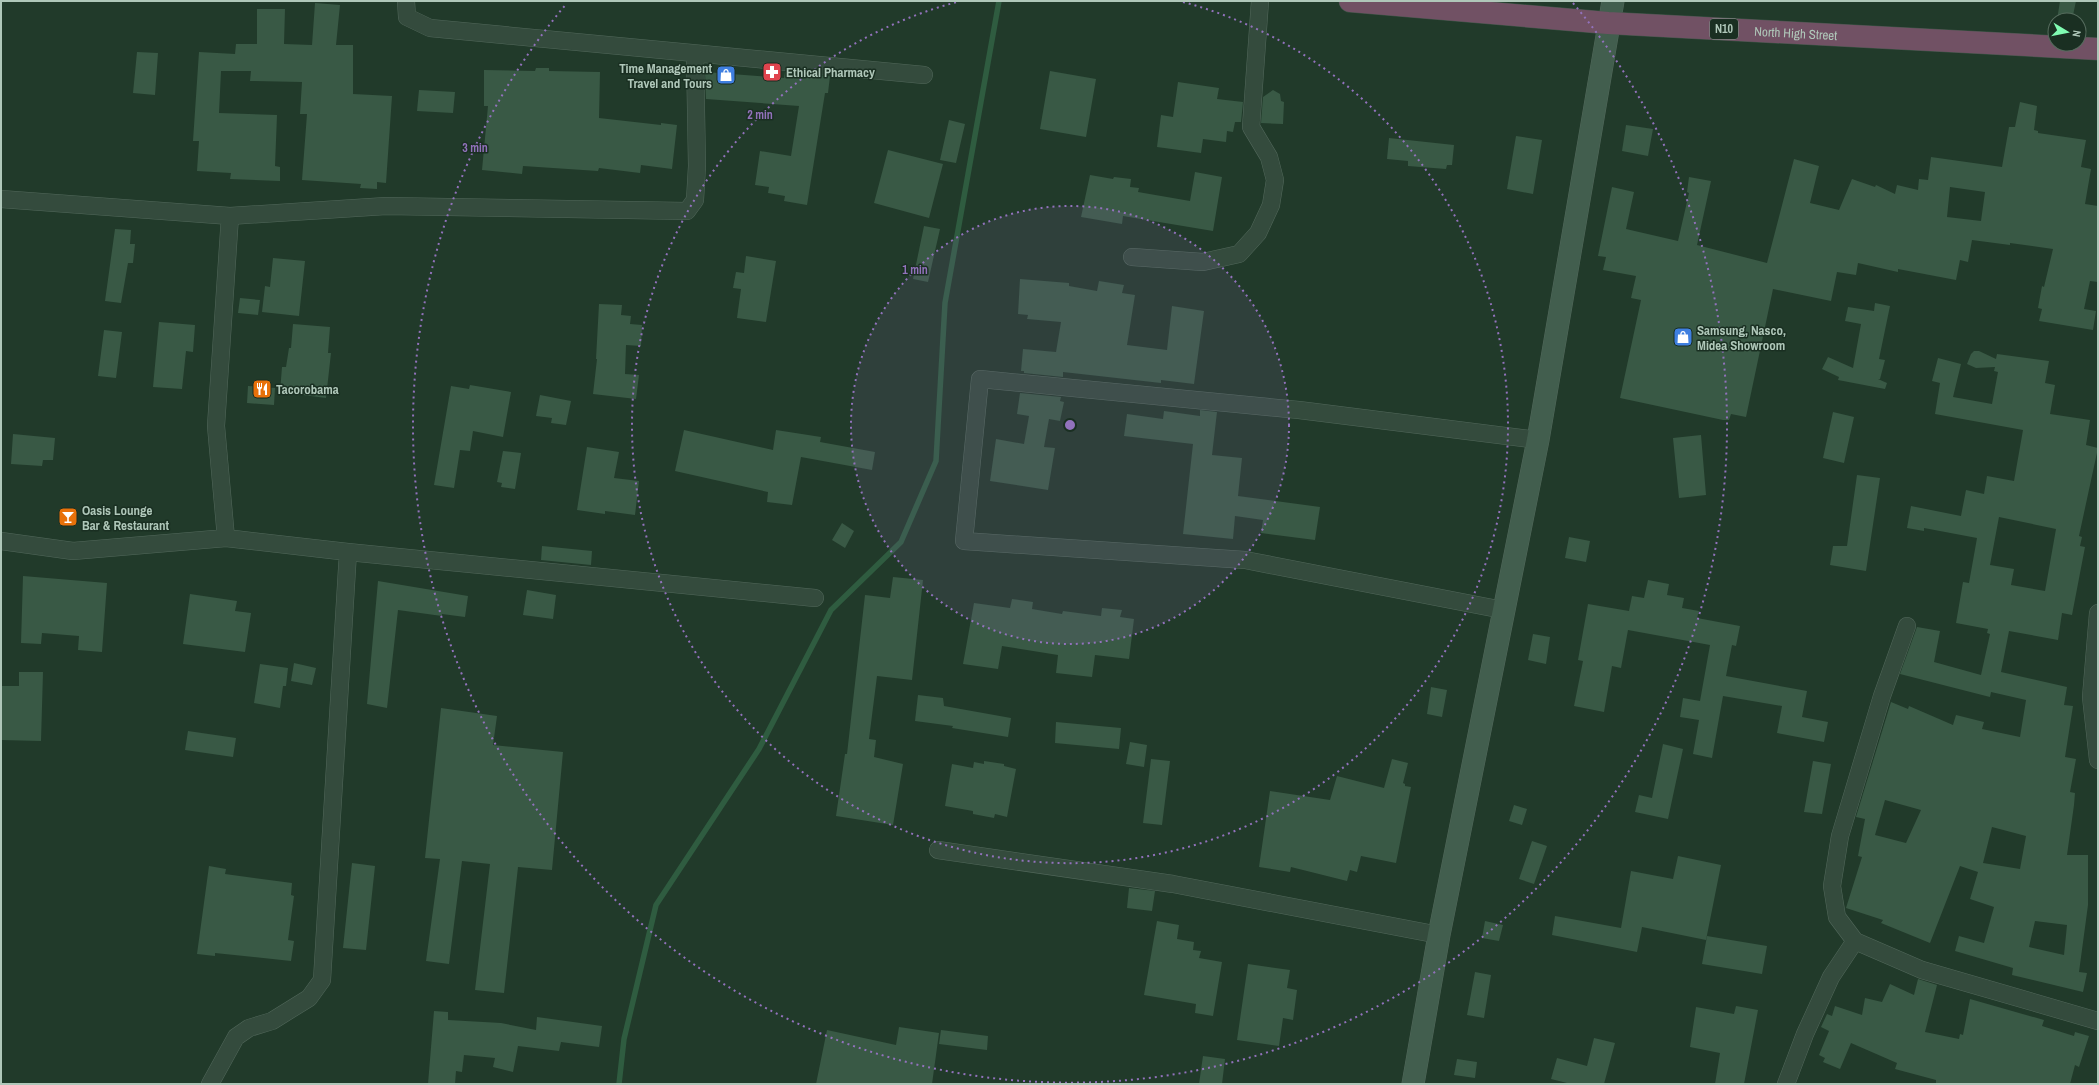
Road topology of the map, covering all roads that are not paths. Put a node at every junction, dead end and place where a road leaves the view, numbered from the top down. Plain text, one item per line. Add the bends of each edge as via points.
1 (406, 1) edge
2 (1260, 1) edge
3 (1350, 1) edge
4 (1613, 1) edge
5 (1608, 23) junction
6 (2098, 49) edge
7 (696, 54) junction
8 (924, 75) dead end
9 (1, 199) edge
10 (230, 216) junction
11 (1132, 258) dead end
12 (1538, 440) junction
13 (226, 538) junction
14 (1, 541) edge
15 (348, 552) junction
16 (815, 598) dead end
17 (1503, 610) junction
18 (2098, 613) edge
19 (1907, 626) dead end
20 (2098, 760) edge
21 (938, 850) dead end
22 (1439, 935) junction
23 (1855, 941) junction
24 (2098, 1021) edge
25 (210, 1084) edge
26 (1413, 1084) edge
27 (1786, 1084) edge

1 - 7 street via 407,17 430,28
2 - 11 street via 1251,127 1269,157 1275,180 1271,205 1258,233 1239,254 1203,262
3 - 5 highway, North High Street / N10
4 - 5 street
5 - 6 highway, North High Street / N10
5 - 12 street
7 - 8 street
7 - 10 street via 695,200 686,211 386,206
9 - 10 street
10 - 13 street via 216,426
12 - 17 street
12 - 17 street via 1299,410 980,379 964,541 1245,560
13 - 14 street via 73,551
13 - 15 street
15 - 16 street
15 - 25 street via 322,980 309,998 272,1021 249,1028 236,1037
17 - 22 street
18 - 20 street via 2091,697
19 - 23 street via 1882,696 1840,836 1832,886 1837,917
21 - 22 street via 1173,884
22 - 26 street
23 - 24 street via 1922,970
23 - 27 street via 1831,977

